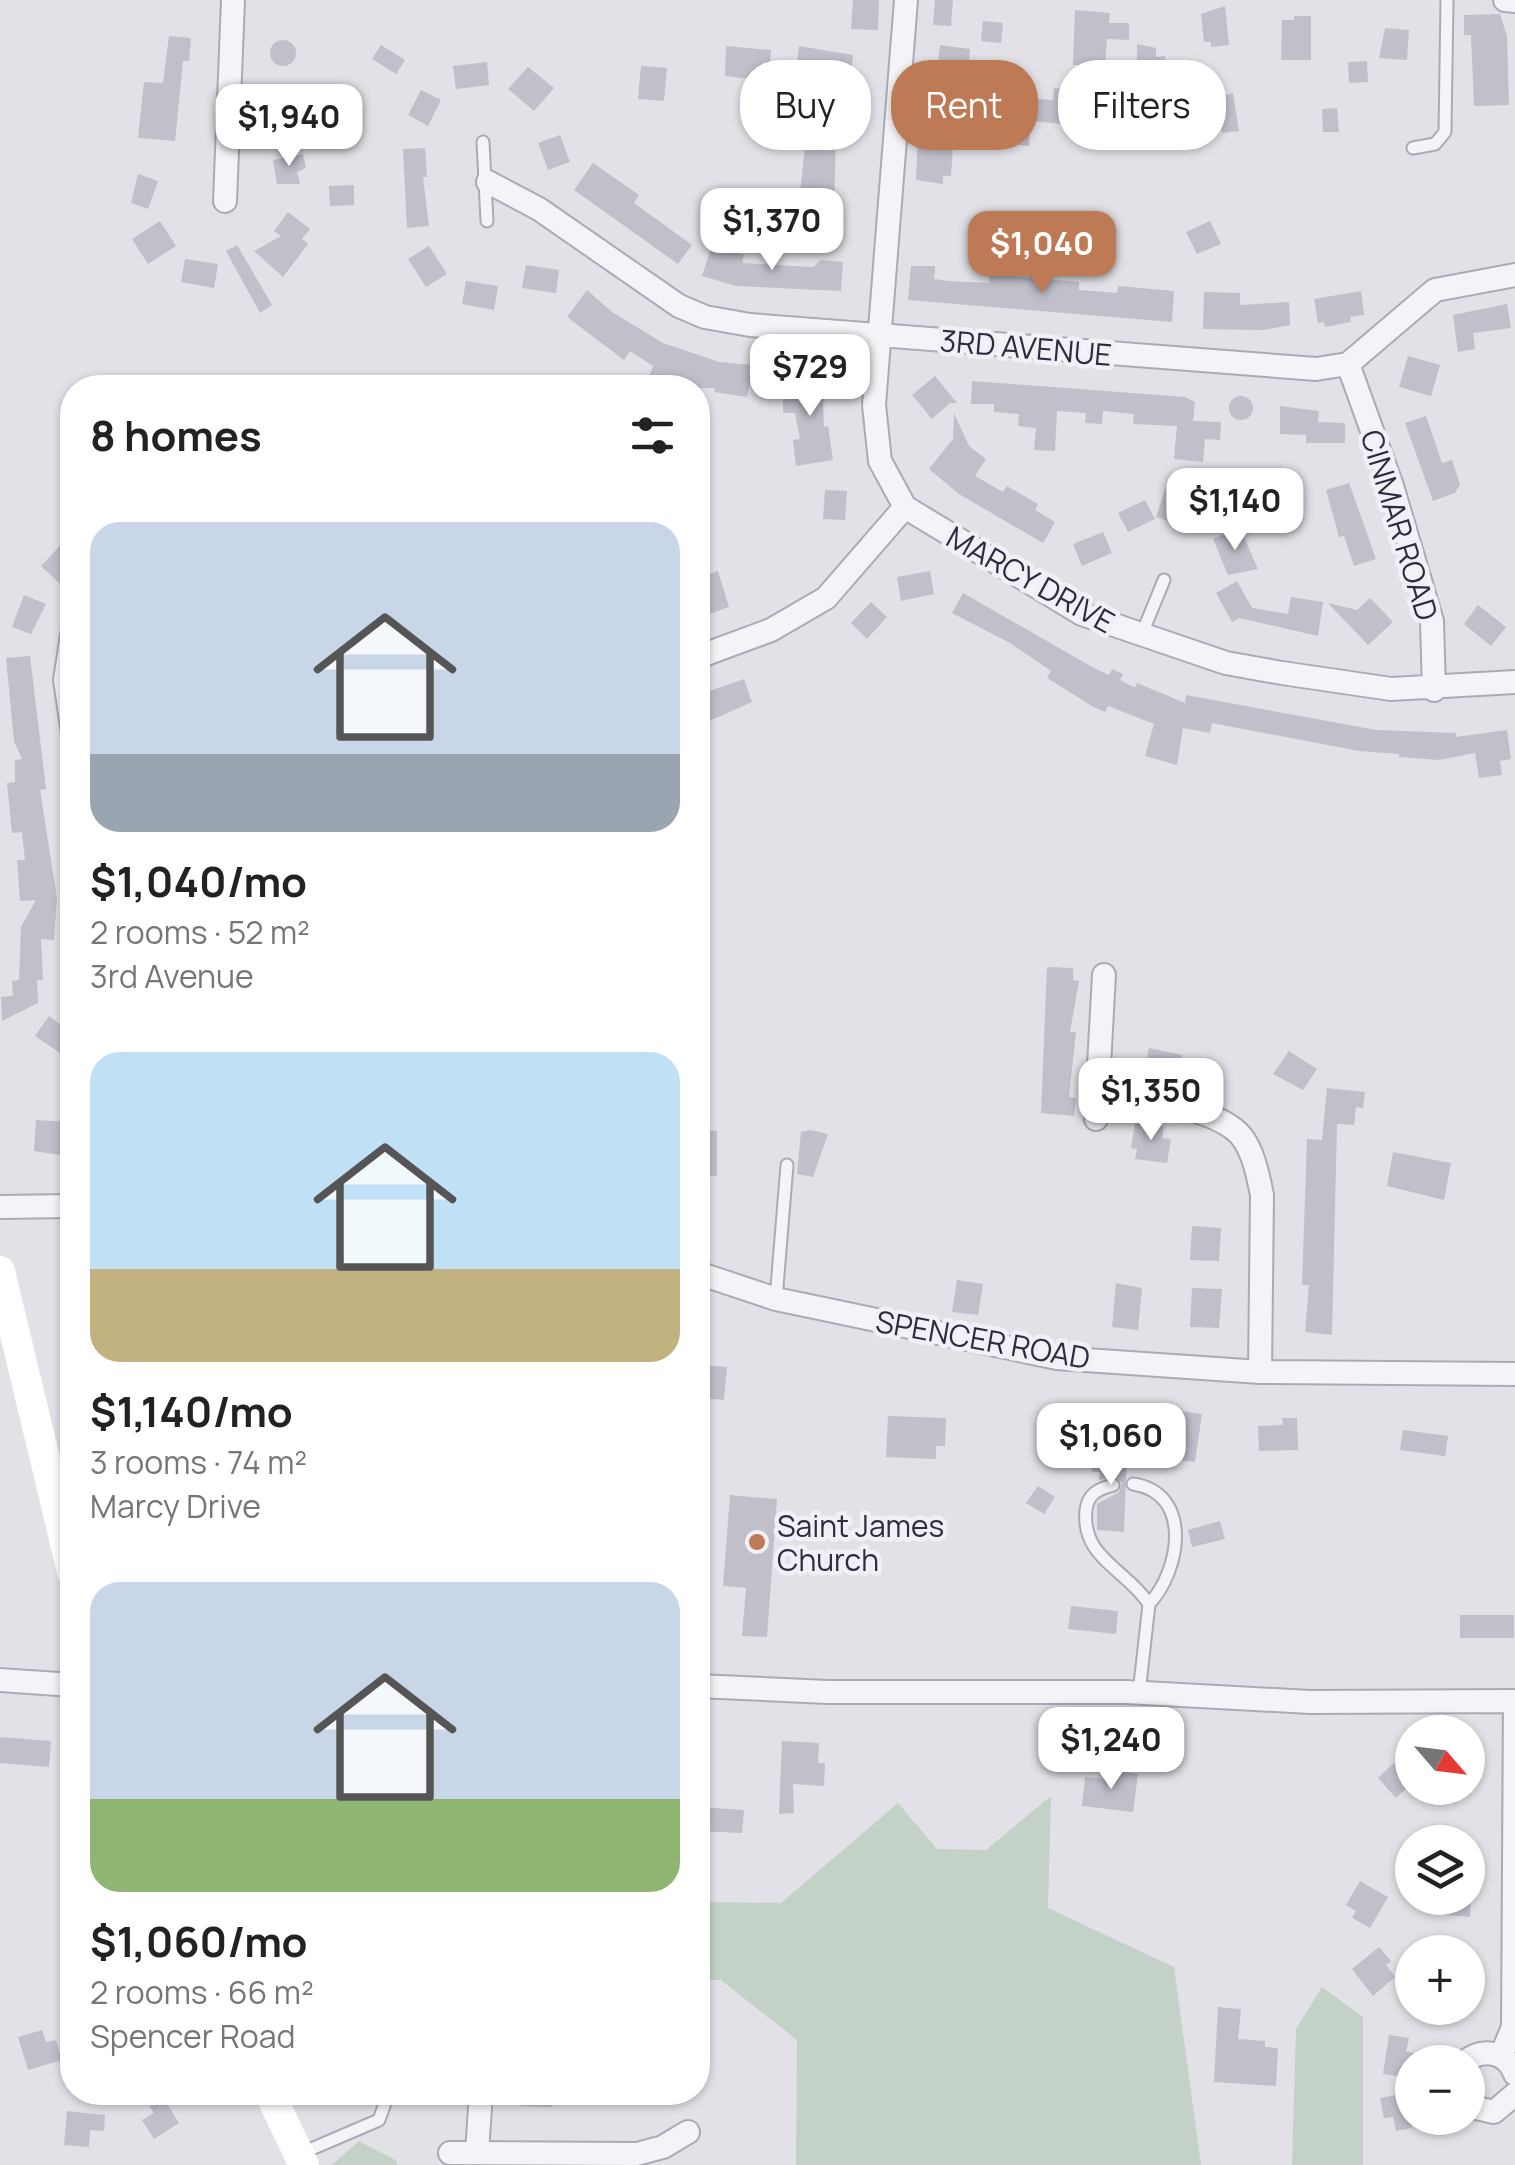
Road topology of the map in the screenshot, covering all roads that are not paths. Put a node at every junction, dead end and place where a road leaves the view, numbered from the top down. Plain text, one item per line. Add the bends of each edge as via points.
1 (232, 0) edge
2 (906, 0) edge
3 (1446, 0) edge
4 (1505, 0) edge
5 (1515, 1) edge
6 (483, 142) dead end
7 (1413, 148) dead end
8 (488, 182) junction
9 (226, 201) dead end
10 (487, 221) dead end
11 (1515, 275) edge
12 (876, 334) junction
13 (1348, 364) junction
14 (905, 507) junction
15 (1164, 580) dead end
16 (1140, 636) junction
17 (710, 652) edge
18 (1515, 682) edge
19 (1434, 690) junction
20 (1104, 975) dead end
21 (1098, 1095) junction
22 (1096, 1119) dead end
23 (787, 1165) dead end
24 (60, 1206) edge
25 (0, 1208) edge
26 (0, 1271) edge
27 (710, 1277) edge
28 (776, 1299) junction
29 (1260, 1372) junction
30 (1515, 1374) edge
31 (1133, 1484) dead end
32 (1113, 1485) dead end
33 (60, 1522) edge
34 (1149, 1604) junction
35 (0, 1680) edge
36 (60, 1684) edge
37 (710, 1687) edge
38 (1140, 1693) junction
39 (1515, 1701) edge
40 (1485, 2053) edge
41 (1508, 2065) edge
42 (1515, 2094) edge
43 (276, 2105) edge
44 (384, 2105) edge
45 (479, 2105) edge
46 (1485, 2110) edge
47 (688, 2132) dead end
48 (450, 2153) dead end
49 (477, 2153) junction
50 (301, 2160) edge

1 - 9 street
2 - 12 street
3 - 7 lane via 1445,132 1435,144
4 - 5 street
6 - 8 lane
8 - 10 lane
8 - 12 street, 3RD AVENUE via 704,317
11 - 13 street via 1434,290
12 - 13 street, 3RD AVENUE via 1280,366
12 - 14 street via 874,434 880,461
13 - 19 street, CINMAR ROAD via 1432,621
14 - 16 street, MARCY DRIVE via 1082,614
14 - 17 street via 826,598 770,630
15 - 16 lane
16 - 19 street, MARCY DRIVE via 1226,663
18 - 19 street, MARCY DRIVE
20 - 21 street
21 - 22 street
21 - 29 street via 1196,1112 1238,1131 1262,1195
23 - 28 lane
24 - 25 street
26 - 33 main road
27 - 28 street, SPENCER ROAD
28 - 29 street, SPENCER ROAD via 1057,1358
29 - 30 street, SPENCER ROAD
31 - 34 lane via 1169,1500 1176,1524 1170,1571
32 - 34 lane via 1096,1490 1087,1502 1089,1543
34 - 38 lane
35 - 36 street
37 - 38 street
38 - 39 street via 1310,1702
39 - 41 street
40 - 41 street
42 - 46 street via 1494,2112
43 - 50 main road
44 - 50 lane via 379,2120
45 - 49 street
47 - 49 street via 637,2154
48 - 49 street

